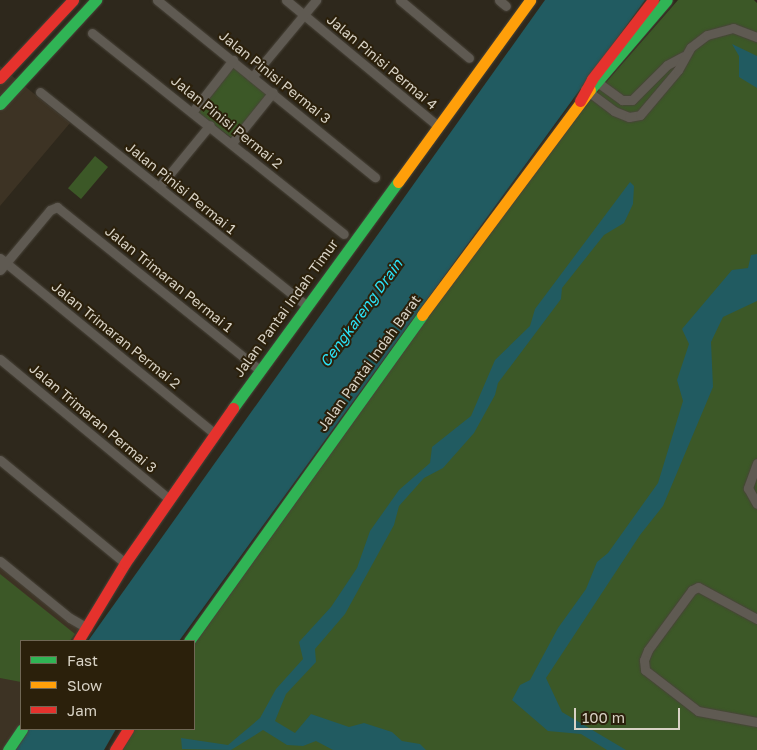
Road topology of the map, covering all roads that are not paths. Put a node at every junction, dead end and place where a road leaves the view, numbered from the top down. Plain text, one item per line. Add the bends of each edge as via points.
1 (73, 0) edge
2 (96, 0) edge
3 (157, 0) edge
4 (286, 0) edge
5 (316, 0) edge
6 (400, 0) edge
7 (530, 0) edge
8 (653, 0) edge
9 (667, 0) edge
10 (304, 15) junction
11 (92, 34) dead end
12 (757, 37) edge
13 (684, 56) junction
14 (469, 58) dead end
15 (233, 60) junction
16 (253, 76) junction
17 (0, 78) edge
18 (592, 86) junction
19 (40, 92) dead end
20 (273, 92) junction
21 (0, 104) edge
22 (192, 111) junction
23 (210, 125) junction
24 (438, 126) junction
25 (232, 143) junction
26 (375, 177) dead end
27 (159, 187) junction
28 (344, 234) dead end
29 (2, 263) edge
30 (306, 305) junction
31 (0, 359) edge
32 (260, 370) junction
33 (214, 433) junction
34 (0, 460) edge
35 (757, 463) edge
36 (169, 499) junction
37 (757, 504) edge
38 (0, 561) edge
39 (125, 563) junction
40 (757, 619) edge
41 (87, 628) junction
42 (79, 640) edge
43 (190, 640) edge
44 (757, 722) edge
45 (21, 730) edge
46 (127, 730) edge
47 (8, 750) edge
48 (115, 750) edge

1 - 17 street
2 - 21 street
3 - 15 street, Jalan Pinisi Permai 3
4 - 10 street, Jalan Pinisi Permai 4
5 - 10 street
6 - 14 street
7 - 24 street, Jalan Pantai Indah Timur
8 - 18 street, Jalan Pantai Indah Barat
9 - 18 street, Jalan Pantai Indah Barat
10 - 16 street
10 - 24 street, Jalan Pinisi Permai 4
11 - 22 street, Jalan Pinisi Permai 2
12 - 13 street via 734,28 707,35
13 - 18 street via 667,65 632,100 622,100
13 - 18 street via 678,70 640,116 629,117 614,111
15 - 16 street, Jalan Pinisi Permai 3
15 - 22 street
16 - 20 street, Jalan Pinisi Permai 3
18 - 43 street, Jalan Pantai Indah Barat via 367,391
19 - 27 street, Jalan Pinisi Permai 1
20 - 25 street
20 - 26 street, Jalan Pinisi Permai 3
22 - 23 street, Jalan Pinisi Permai 2
23 - 25 street, Jalan Pinisi Permai 2
23 - 27 street
24 - 30 street, Jalan Pantai Indah Timur
25 - 28 street, Jalan Pinisi Permai 2
27 - 30 street, Jalan Pinisi Permai 1
29 - 32 street, Jalan Trimaran Permai 1 via 50,210 61,209
29 - 33 street, Jalan Trimaran Permai 2
30 - 32 street, Jalan Pantai Indah Timur
31 - 36 street, Jalan Trimaran Permai 3
32 - 33 street, Jalan Pantai Indah Timur
33 - 36 street, Jalan Pantai Indah Timur
34 - 39 street
35 - 37 street via 748,488
36 - 39 street, Jalan Pantai Indah Timur
38 - 41 street
39 - 41 street, Jalan Pantai Indah Timur
40 - 44 street via 698,587 692,590 648,650 645,670 698,712
41 - 42 street, Jalan Pantai Indah Timur
45 - 47 street
46 - 48 street

